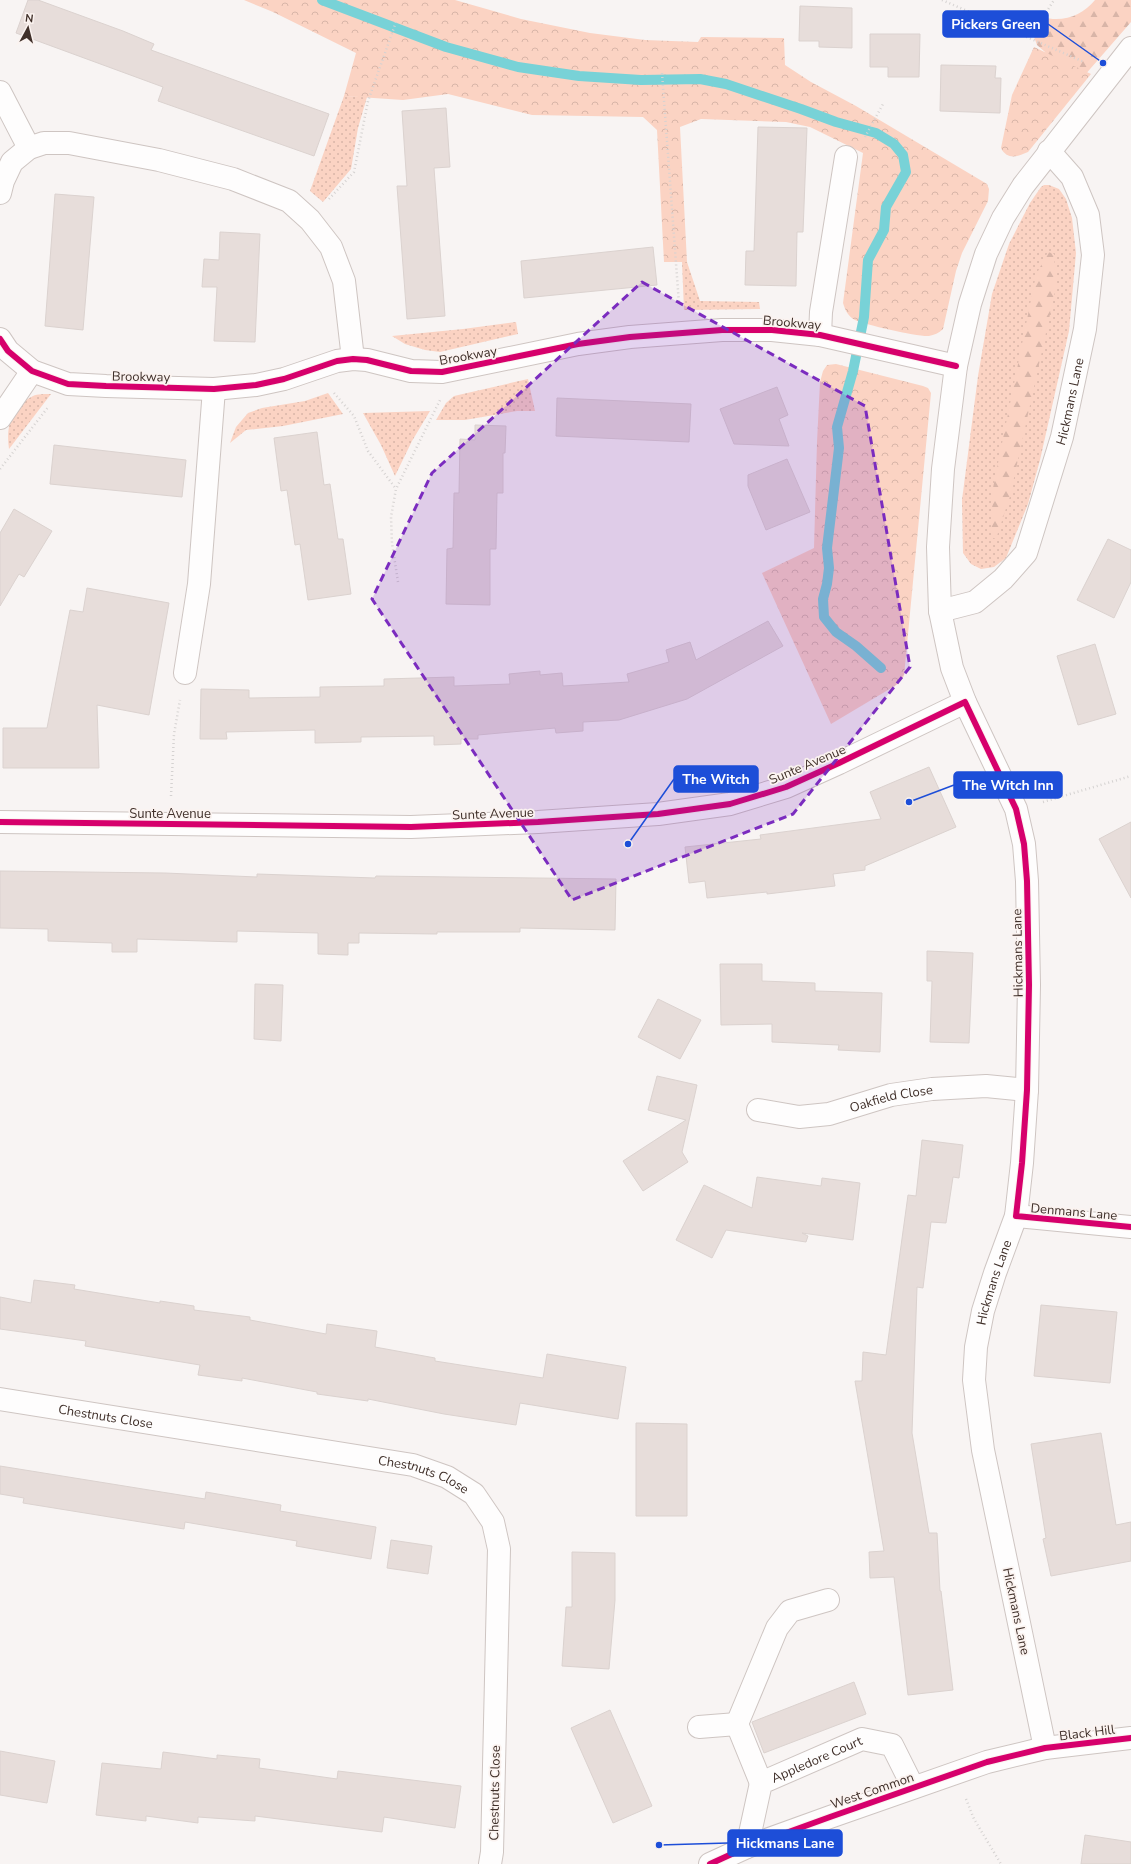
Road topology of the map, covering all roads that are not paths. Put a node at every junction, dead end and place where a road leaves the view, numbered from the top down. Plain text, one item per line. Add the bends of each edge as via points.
1 (1131, 48) edge
2 (0, 92) edge
3 (29, 148) junction
4 (1049, 151) junction
5 (846, 157) dead end
6 (0, 193) edge
7 (820, 335) junction
8 (0, 339) edge
9 (353, 359) junction
10 (956, 366) junction
11 (32, 371) junction
12 (214, 389) junction
13 (0, 418) edge
14 (940, 611) junction
15 (185, 673) road end
16 (965, 702) junction
17 (0, 822) edge
18 (1027, 1090) junction
19 (758, 1110) dead end
20 (1016, 1216) junction
21 (1131, 1227) edge
22 (0, 1399) edge
23 (828, 1600) dead end
24 (737, 1724) junction
25 (699, 1727) dead end
26 (1131, 1738) edge
27 (1045, 1748) junction
28 (761, 1783) junction
29 (913, 1787) junction
30 (747, 1847) junction
31 (490, 1864) edge
32 (710, 1864) edge

1 - 4 street, Hickmans Lane
2 - 3 street
3 - 6 street via 12,162
3 - 9 street via 44,143 69,143 159,160 233,179 289,201 310,220 331,247 344,281
4 - 10 street, Hickmans Lane via 1003,218 986,254 970,304
4 - 14 street, Hickmans Lane via 1072,177 1088,215 1092,255 1085,329 1062,437 1026,553 1003,579 975,602
5 - 7 street via 821,312
7 - 9 street, Brookway via 772,330 680,332 578,344 442,372 411,371
7 - 10 street, Brookway
8 - 11 street, Brookway via 8,351
9 - 12 street, Brookway via 314,367 256,385
10 - 14 street, Hickmans Lane via 943,469 938,548
11 - 12 street, Brookway via 68,384
11 - 13 street
12 - 15 street via 199,584
14 - 16 street, Hickmans Lane via 952,668
16 - 17 street, Sunte Avenue via 786,787 730,804 658,814 522,823 411,826
16 - 18 street, Hickmans Lane via 1016,809 1024,844 1029,985
18 - 19 street, Oakfield Close via 986,1086 932,1089 891,1095 829,1114 799,1117
18 - 20 street, Hickmans Lane
20 - 21 street, Denmans Lane
20 - 27 street, Hickmans Lane via 984,1310 976,1347 974,1380 983,1450
22 - 31 street, Chestnuts Close via 413,1465 447,1477 474,1494 493,1522 499,1550
23 - 24 street via 790,1611 777,1628
24 - 25 street
24 - 28 street
26 - 27 street, Black Hill
27 - 29 street, West Common via 988,1762
28 - 29 street, Appledore Court via 862,1739 892,1745
28 - 30 street, Appledore Court
29 - 30 street, West Common
30 - 32 street, West Common

